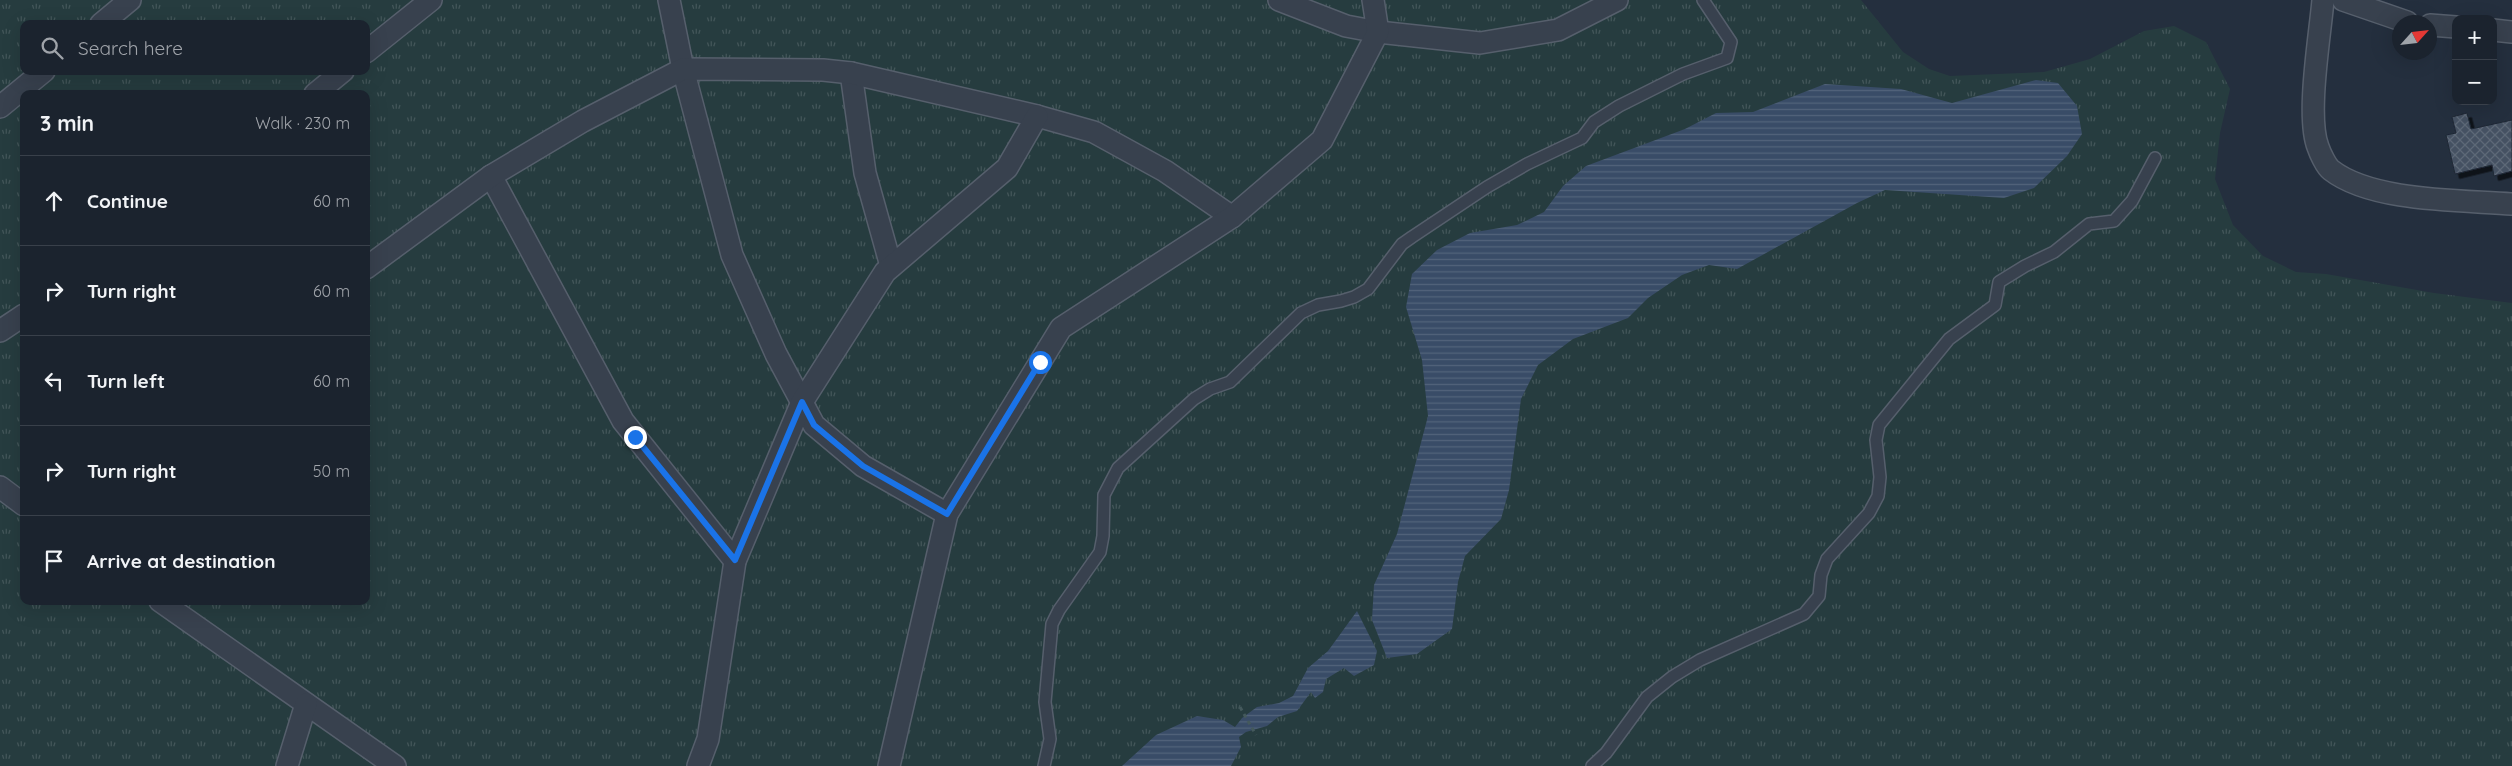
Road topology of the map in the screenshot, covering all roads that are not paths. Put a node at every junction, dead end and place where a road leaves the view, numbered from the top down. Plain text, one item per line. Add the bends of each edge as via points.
1 (130, 0) edge
2 (431, 0) edge
3 (669, 0) edge
4 (1279, 0) edge
5 (1373, 0) edge
6 (1617, 0) edge
7 (1704, 0) edge
8 (2323, 0) edge
9 (2343, 0) edge
10 (2392, 17) edge
11 (106, 20) edge
12 (2437, 26) edge
13 (2452, 27) edge
14 (2497, 30) edge
15 (1378, 32) junction
16 (2512, 32) edge
17 (370, 49) edge
18 (683, 69) junction
19 (851, 73) junction
20 (39, 75) edge
21 (338, 75) edge
22 (21, 90) edge
23 (321, 90) edge
24 (20, 91) edge
25 (0, 107) edge
26 (1037, 116) junction
27 (2155, 158) dead end
28 (491, 176) junction
29 (2512, 204) edge
30 (1232, 217) junction
31 (370, 265) edge
32 (891, 266) junction
33 (20, 318) edge
34 (0, 331) edge
35 (802, 402) junction
36 (0, 487) edge
37 (20, 502) edge
38 (947, 514) junction
39 (735, 560) junction
40 (166, 605) edge
41 (306, 704) junction
42 (286, 766) edge
43 (395, 766) edge
44 (698, 766) edge
45 (889, 766) edge
46 (1044, 766) edge
47 (1592, 766) edge

1 - 11 street
2 - 17 street
3 - 18 street
4 - 15 street via 1346,26
5 - 15 street
6 - 15 street via 1558,30 1480,43
7 - 46 lane via 1731,42 1727,58 1683,74 1620,106 1594,122 1582,138 1527,164 1412,237 1402,244 1368,289 1301,313 1230,382 1194,399 1118,468 1104,495 1100,552 1052,624 1045,702 1050,739
8 - 29 street via 2313,106 2317,146 2330,169 2359,184 2387,193
9 - 10 street
12 - 13 street
14 - 16 street
15 - 30 street via 1322,140
18 - 19 street
18 - 28 street via 583,121
18 - 35 street via 732,255 776,354
19 - 26 street
19 - 32 street via 865,173
20 - 22 street
21 - 23 street
24 - 25 street
26 - 30 street via 1094,132 1165,171
26 - 32 street via 1007,168
27 - 47 lane via 2132,201 2114,221 2089,224 2054,252 2000,282 1995,305 1948,339 1879,425 1876,440 1880,477 1878,496 1869,514 1827,559 1818,596 1804,614 1700,660 1672,677 1647,697 1606,753
28 - 31 street
28 - 39 street via 623,421
30 - 38 street via 1061,328
32 - 35 street
33 - 34 street
35 - 38 street via 814,425 863,466
35 - 39 street
36 - 37 street
38 - 45 street
39 - 44 street via 708,739
40 - 41 street
41 - 42 street
41 - 43 street

